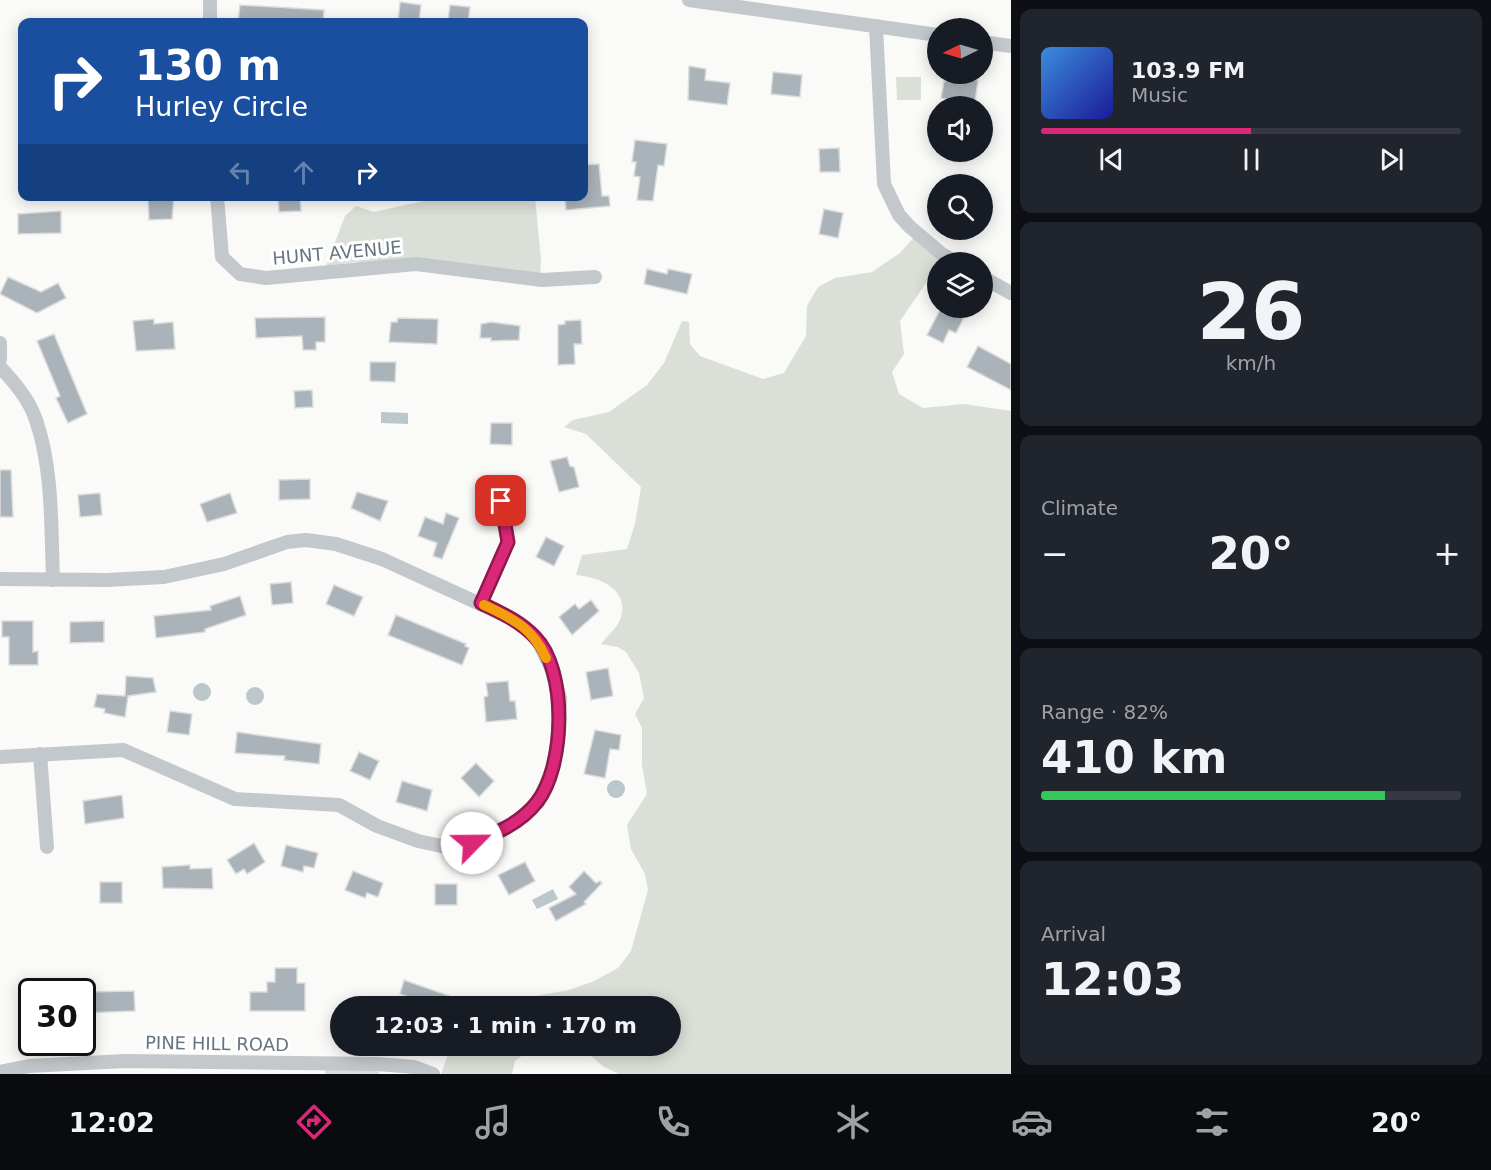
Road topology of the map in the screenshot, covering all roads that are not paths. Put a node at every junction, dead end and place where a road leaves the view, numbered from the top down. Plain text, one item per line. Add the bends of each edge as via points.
1 (210, 0) edge
2 (688, 0) edge
3 (210, 18) edge
4 (876, 26) junction
5 (927, 33) edge
6 (993, 44) edge
7 (1011, 46) edge
8 (217, 201) edge
9 (942, 252) edge
10 (595, 277) dead end
11 (993, 283) edge
12 (1011, 293) edge
13 (0, 343) edge
14 (0, 359) edge
15 (0, 367) edge
16 (501, 501) dead end
17 (0, 579) edge
18 (53, 580) junction
19 (481, 603) junction
20 (40, 754) junction
21 (0, 757) edge
22 (48, 847) dead end
23 (0, 1072) edge
24 (433, 1074) edge

1 - 3 street
2 - 4 street
4 - 5 street
4 - 9 street via 884,184 899,215
6 - 7 street
8 - 10 street, HUNT AVENUE via 222,257 240,274 266,278 416,264 542,280
11 - 12 street
13 - 14 street
15 - 18 street via 18,387 36,418 45,453
16 - 19 street via 508,542
17 - 18 street
18 - 19 street via 190,573 277,544 306,540 336,544 382,559
19 - 20 street via 515,620 537,639 560,698 559,731 553,769 538,802 515,823 454,849 397,833 339,805 235,799 123,750
20 - 21 street
20 - 22 street
23 - 24 street, PINE HILL ROAD via 29,1066 125,1061 378,1064 414,1067

